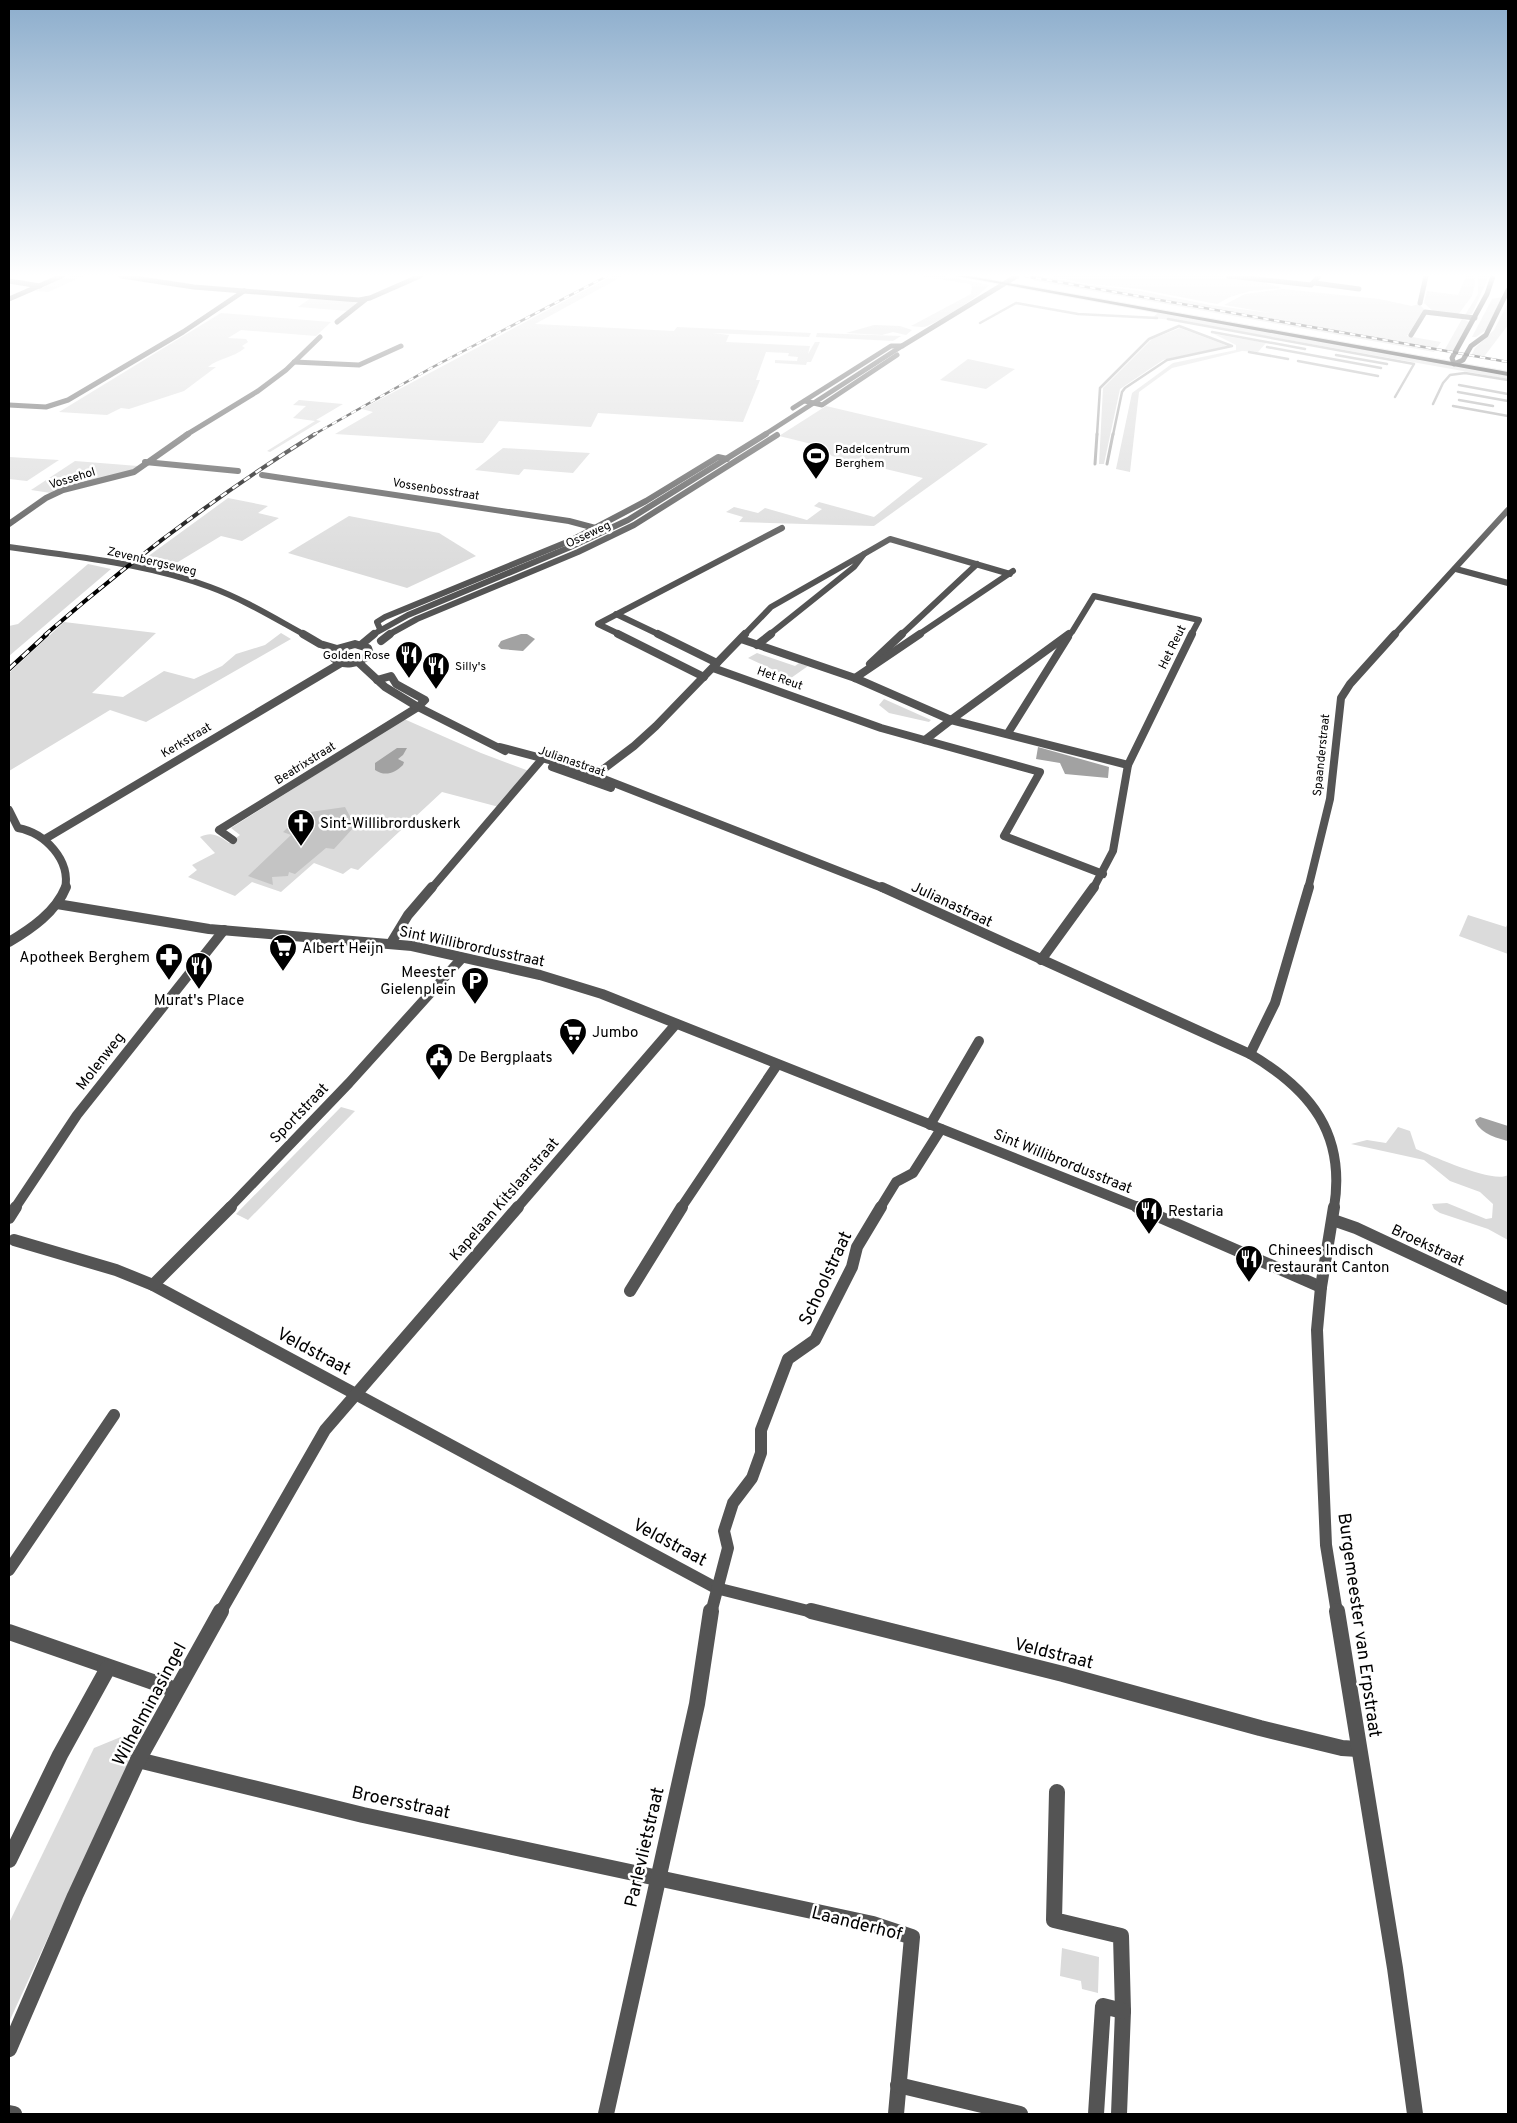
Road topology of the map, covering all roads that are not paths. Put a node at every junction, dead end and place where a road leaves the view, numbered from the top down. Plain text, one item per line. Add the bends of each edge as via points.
1 (111, 375) edge
2 (277, 375) edge
3 (846, 375) edge
4 (857, 375) edge
5 (867, 375) edge
6 (846, 382) junction
7 (854, 384) junction
8 (805, 402) junction
9 (813, 403) junction
10 (9, 405) edge
11 (793, 408) dead end
12 (777, 435) dead end
13 (761, 437) junction
14 (770, 439) junction
15 (727, 459) junction
16 (145, 462) junction
17 (238, 470) dead end
18 (262, 475) dead end
19 (682, 479) junction
20 (691, 482) junction
21 (1508, 510) edge
22 (9, 524) edge
23 (596, 528) junction
24 (782, 528) dead end
25 (604, 532) junction
26 (9, 547) edge
27 (864, 554) junction
28 (977, 564) junction
29 (1456, 569) junction
30 (1508, 583) edge
31 (616, 614) junction
32 (394, 621) junction
33 (403, 625) junction
34 (380, 629) junction
35 (1072, 632) junction
36 (741, 639) junction
37 (381, 641) dead end
38 (362, 644) junction
39 (757, 645) junction
40 (337, 649) junction
41 (358, 662) junction
42 (341, 663) junction
43 (715, 666) junction
44 (864, 670) junction
45 (704, 677) junction
46 (854, 678) junction
47 (377, 680) junction
48 (418, 707) junction
49 (951, 720) junction
50 (1008, 732) junction
51 (925, 740) junction
52 (541, 760) junction
53 (1128, 766) junction
54 (592, 777) junction
55 (9, 810) edge
56 (18, 828) junction
57 (9, 830) edge
58 (45, 839) junction
59 (233, 840) dead end
60 (1102, 874) junction
61 (57, 904) junction
62 (224, 930) junction
63 (9, 942) edge
64 (391, 943) junction
65 (462, 958) junction
66 (1041, 960) junction
67 (676, 1024) junction
68 (979, 1041) dead end
69 (1250, 1054) junction
70 (777, 1064) junction
71 (936, 1127) junction
72 (9, 1218) edge
73 (1333, 1220) junction
74 (14, 1240) dead end
75 (154, 1285) junction
76 (1321, 1286) junction
77 (630, 1291) dead end
78 (1508, 1299) edge
79 (355, 1394) junction
80 (114, 1414) dead end
81 (9, 1570) edge
82 (716, 1588) junction
83 (9, 1632) edge
84 (108, 1668) junction
85 (176, 1690) junction
86 (1358, 1749) junction
87 (138, 1760) junction
88 (1057, 1792) dead end
89 (9, 1860) edge
90 (656, 1879) junction
91 (1123, 2011) junction
92 (9, 2049) edge
93 (898, 2085) junction
94 (9, 2113) edge
95 (14, 2114) edge
96 (606, 2114) edge
97 (896, 2114) edge
98 (1020, 2114) edge
99 (1096, 2114) edge
100 (1119, 2114) edge
101 (1415, 2114) edge

1 - 10 street via 68,400 46,407
2 - 16 street, Vossehol via 243,401
3 - 8 street, Osseweg
4 - 6 street, Osseweg
5 - 7 street, Osseweg
6 - 7 street
6 - 9 street, Osseweg
7 - 9 street, Osseweg via 822,405
8 - 9 street, Osseweg
8 - 11 street, Osseweg
9 - 13 street, Osseweg
12 - 14 street, Osseweg
13 - 14 street
13 - 15 street, Osseweg
14 - 33 street, Osseweg via 634,525
15 - 19 street, Osseweg via 718,456
15 - 20 street, Osseweg
16 - 17 street
16 - 22 street, Vossehol via 127,474 63,490
18 - 23 street, Vossenbosstraat via 569,521
19 - 20 street
19 - 23 street, Osseweg
20 - 25 street, Osseweg
21 - 29 street, Spaanderstraat
23 - 25 street, Vossenbosstraat
23 - 34 street, Osseweg via 385,617 377,622
24 - 31 street
25 - 32 street, Osseweg
26 - 40 street, Zevenbergseweg via 186,579 231,596 320,644
27 - 28 street, Het Reut via 890,538
27 - 36 street, Het Reut via 771,607
27 - 39 street, Het Reut via 854,567
28 - 44 street, Het Reut
28 - 44 street, Het Reut via 1012,572 887,658
29 - 30 street
29 - 69 street, Spaanderstraat via 1350,684 1341,698 1330,799 1318,858 1275,1003
31 - 43 street, Het Reut
31 - 45 street via 598,624
32 - 33 street
32 - 34 street, Osseweg
33 - 37 street, Osseweg
34 - 38 street, Osseweg
35 - 49 street, Het Reut
35 - 50 street, Het Reut
35 - 53 street, Het Reut via 1094,596 1199,620
36 - 39 street, Het Reut
36 - 43 street, Het Reut
38 - 40 street
38 - 41 street via 370,654
39 - 46 street, Het Reut
40 - 42 street via 332,657
41 - 42 street
41 - 47 street, Julianastraat
42 - 58 street, Kerkstraat
43 - 45 street, Het Reut
43 - 51 street, Het Reut via 881,728
44 - 46 street, Het Reut
45 - 54 street, Het Reut via 641,740
46 - 49 street, Het Reut
47 - 48 street, Julianastraat
47 - 48 street via 390,676 396,684 425,700
48 - 52 street, Julianastraat via 509,754
48 - 59 street, Beatrixstraat via 219,830
49 - 50 street, Het Reut
49 - 51 street, Het Reut
50 - 53 street, Het Reut
51 - 60 street, Het Reut via 1040,772 1004,836
52 - 54 street, Julianastraat
52 - 64 street via 408,915
53 - 60 street, Het Reut via 1114,850
54 - 66 street, Julianastraat via 621,791 637,794 840,870
55 - 56 street
56 - 57 street
56 - 58 street via 30,830
58 - 61 street via 65,866 67,874
60 - 66 street, Het Reut
61 - 62 street, Sint Willibrordusstraat
61 - 63 street via 42,920
62 - 64 street, Sint Willibrordusstraat
62 - 72 street, Molenweg via 77,1115
64 - 65 street, Sint Willibrordusstraat
65 - 67 street, Sint Willibrordusstraat via 531,973 602,994
65 - 75 street, Sportstraat via 411,1017
66 - 69 street, Julianastraat
67 - 70 street, Sint Willibrordusstraat
67 - 79 street, Kapelaan Kitslaarstraat
68 - 71 street
69 - 73 street, Burgemeester van Erpstraat via 1279,1071 1296,1086 1313,1105 1326,1130 1334,1157 1337,1189
70 - 71 street, Sint Willibrordusstraat
70 - 77 street
71 - 76 street, Sint Willibrordusstraat via 1162,1217
71 - 82 street, Schoolstraat via 913,1173 896,1182 857,1247 852,1267 815,1340 788,1359 761,1430 761,1453 752,1478 733,1504 724,1531 728,1548
73 - 76 street, Burgemeester van Erpstraat
73 - 78 street, Broekstraat
74 - 75 street, Veldstraat via 116,1270
75 - 79 street, Veldstraat
76 - 86 street, Burgemeester van Erpstraat via 1317,1330 1326,1545
79 - 82 street, Veldstraat
79 - 85 street, Wilhelminasingel via 326,1430
80 - 81 street
82 - 86 street, Veldstraat via 1063,1674 1260,1728
82 - 90 street, Parlevlietstraat via 696,1704
83 - 84 street
84 - 85 street
84 - 89 street via 60,1755
85 - 87 street, Wilhelminasingel
86 - 101 street, Burgemeester van Erpstraat via 1395,1968
87 - 90 street, Broersstraat via 353,1812
87 - 92 street, Wilhelminasingel
88 - 91 street via 1054,1920 1121,1936
90 - 93 street, Laanderhof via 872,1924 912,1937
90 - 96 street, Parlevlietstraat
91 - 99 street via 1103,2006
91 - 100 street
93 - 97 street, Laanderhof
93 - 98 street
94 - 95 street

